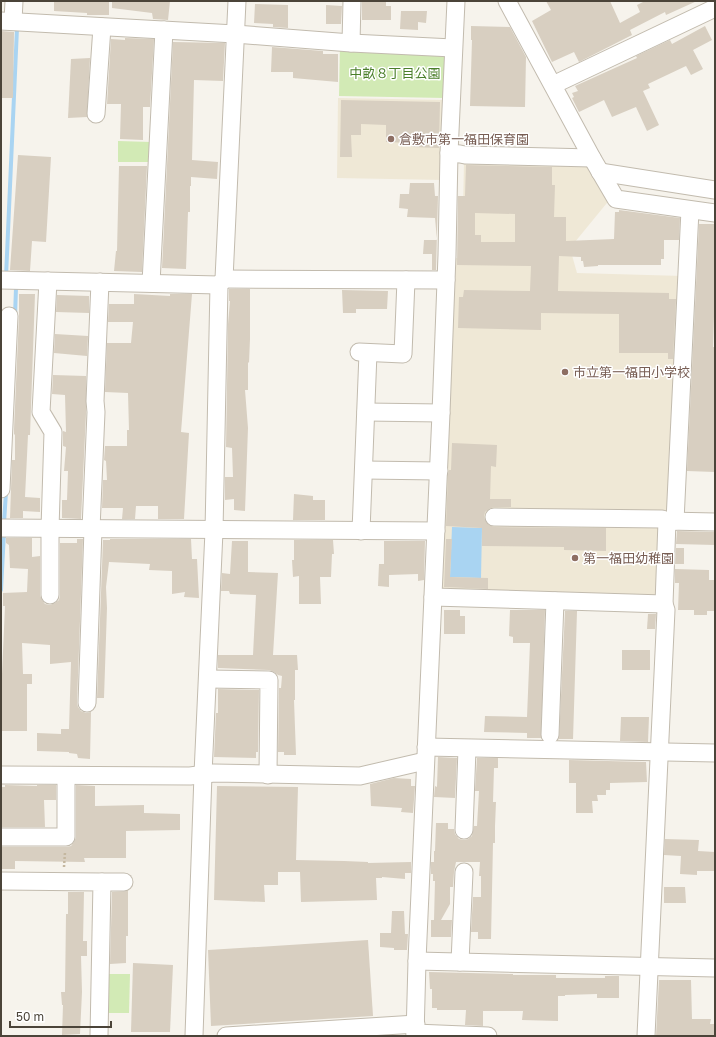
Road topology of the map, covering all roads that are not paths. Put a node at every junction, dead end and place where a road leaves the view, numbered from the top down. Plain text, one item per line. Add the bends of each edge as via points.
1 (14, 1) edge
2 (237, 1) edge
3 (352, 1) edge
4 (456, 1) edge
5 (507, 1) edge
6 (715, 8) edge
7 (7, 21) edge
8 (102, 27) junction
9 (164, 30) junction
10 (235, 34) junction
11 (351, 43) junction
12 (453, 48) junction
13 (553, 86) junction
14 (96, 114) dead end
15 (454, 153) junction
16 (596, 165) junction
17 (715, 190) edge
18 (690, 210) junction
19 (715, 213) edge
20 (1, 280) edge
21 (406, 280) junction
22 (446, 280) junction
23 (48, 281) junction
24 (100, 282) junction
25 (221, 282) junction
26 (151, 283) junction
27 (9, 316) dead end
28 (366, 412) junction
29 (441, 413) junction
30 (364, 470) junction
31 (438, 471) junction
32 (1, 489) edge
33 (494, 517) dead end
34 (671, 521) junction
35 (715, 522) edge
36 (3, 528) edge
37 (50, 529) junction
38 (92, 529) junction
39 (214, 531) junction
40 (361, 531) junction
41 (436, 531) junction
42 (50, 595) dead end
43 (437, 598) junction
44 (555, 601) junction
45 (664, 604) junction
46 (208, 679) junction
47 (87, 703) dead end
48 (550, 735) dead end
49 (467, 749) junction
50 (429, 750) junction
51 (660, 752) junction
52 (715, 753) edge
53 (203, 774) junction
54 (1, 775) edge
55 (268, 775) junction
56 (66, 776) junction
57 (464, 830) dead end
58 (1, 837) edge
59 (464, 872) dead end
60 (1, 881) edge
61 (102, 882) junction
62 (124, 882) dead end
63 (417, 961) junction
64 (460, 962) junction
65 (648, 967) junction
66 (715, 968) edge
67 (415, 1031) edge
68 (99, 1036) edge
69 (194, 1036) edge
70 (226, 1036) edge
71 (488, 1036) edge
72 (646, 1036) edge

1 - 7 street
2 - 10 street
3 - 11 street
4 - 12 street
5 - 13 street
6 - 13 street
7 - 8 street
8 - 9 street
8 - 14 street
9 - 10 street
9 - 26 street
10 - 11 street
10 - 25 street
11 - 12 street
12 - 15 street
13 - 16 street
15 - 16 street
15 - 22 street
16 - 17 street
16 - 18 street via 616,199
18 - 19 street
18 - 34 street
20 - 23 street
21 - 22 street
21 - 25 street
21 - 28 street via 403,354 364,353
22 - 29 street
23 - 24 street
23 - 37 street via 41,412 53,432
24 - 26 street
24 - 38 street
25 - 26 street
25 - 39 street
27 - 32 street
28 - 29 street
28 - 30 street
29 - 31 street
30 - 31 street
30 - 40 street
31 - 41 street
33 - 34 street
34 - 35 street
34 - 45 street
36 - 37 street
37 - 38 street
37 - 42 street
38 - 39 street
38 - 47 street
39 - 40 street
39 - 46 street
40 - 41 street
41 - 43 street
43 - 44 street
43 - 50 street
44 - 45 street
44 - 48 street
45 - 51 street via 666,610
46 - 53 street
46 - 55 street via 269,680
49 - 50 street
49 - 51 street
49 - 57 street
50 - 55 street via 360,776
50 - 63 street
51 - 52 street
51 - 65 street
53 - 55 street
53 - 56 street
53 - 69 street
54 - 56 street
56 - 58 street via 66,837
59 - 64 street
60 - 61 street
61 - 62 street
61 - 68 street
63 - 64 street
63 - 67 street
64 - 65 street
65 - 66 street
65 - 72 street
67 - 70 street
67 - 71 street

